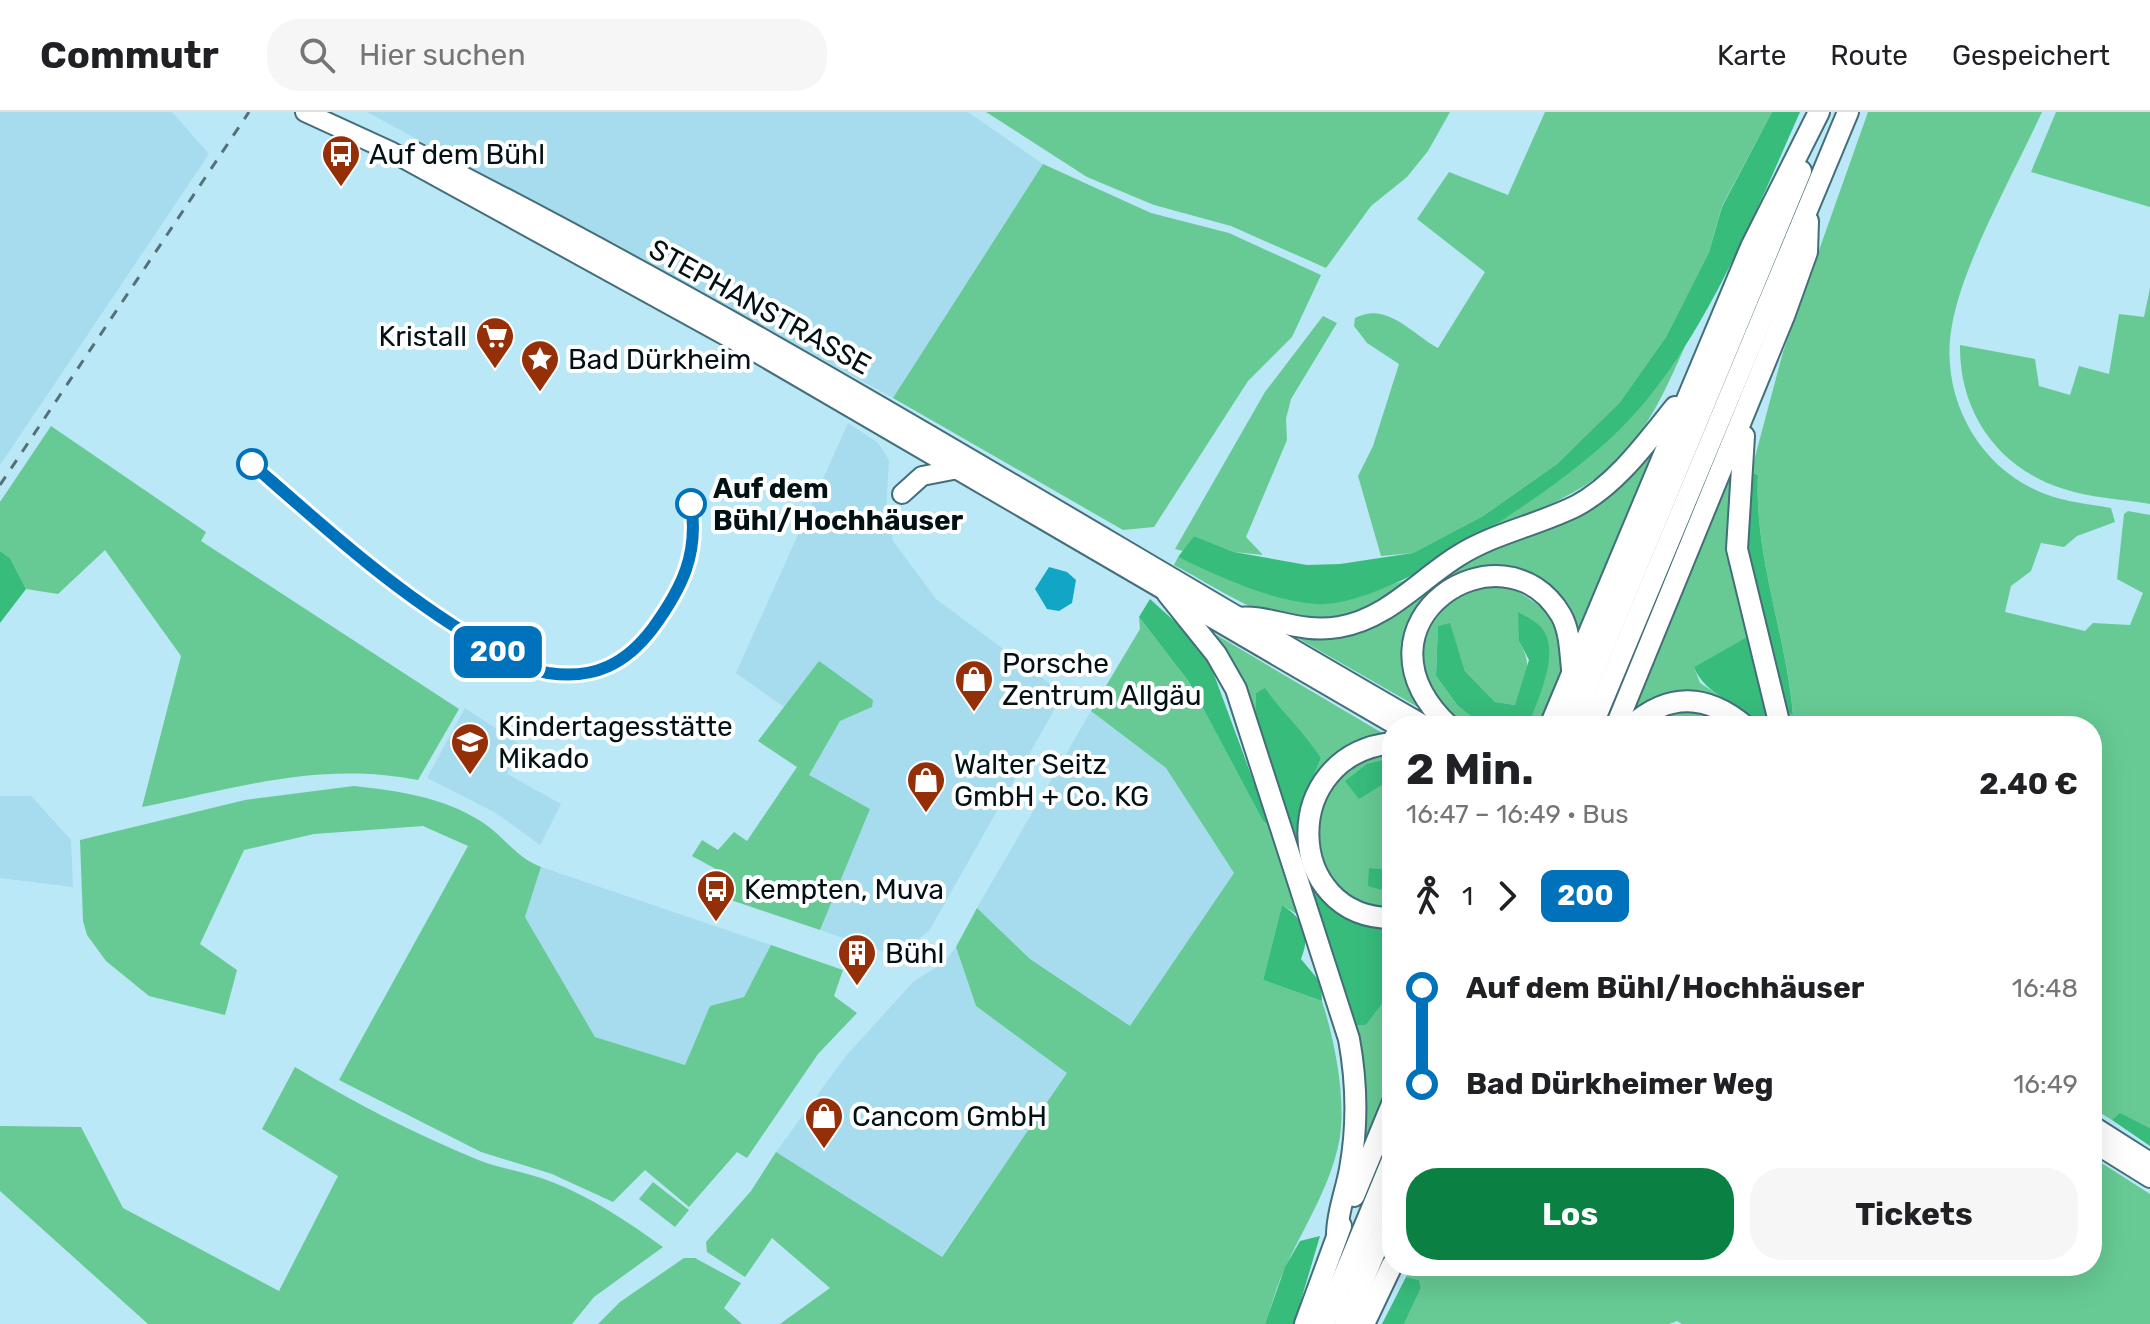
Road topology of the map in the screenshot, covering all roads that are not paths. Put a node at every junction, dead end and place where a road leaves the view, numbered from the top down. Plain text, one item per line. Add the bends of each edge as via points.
1 (305, 112) edge
2 (334, 112) edge
3 (1819, 112) edge
4 (1825, 112) edge
5 (1848, 112) edge
6 (368, 135) junction
7 (1808, 209) junction
8 (592, 253) junction
9 (1688, 392) junction
10 (1747, 413) junction
11 (953, 470) junction
12 (902, 494) dead end
13 (1167, 593) junction
14 (1237, 618) junction
15 (1573, 673) junction
16 (1408, 716) edge
17 (1439, 716) edge
18 (1554, 716) edge
19 (1575, 716) edge
20 (1596, 716) edge
21 (1620, 716) edge
22 (1644, 716) edge
23 (1733, 716) edge
24 (1778, 716) edge
25 (1382, 717) edge
26 (1382, 744) edge
27 (1382, 916) edge
28 (1382, 1128) edge
29 (2102, 1131) edge
30 (2102, 1148) edge
31 (2150, 1162) edge
32 (2150, 1178) edge
33 (1382, 1184) edge
34 (1337, 1235) junction
35 (1382, 1235) edge
36 (1387, 1276) edge
37 (1305, 1324) edge
38 (1324, 1324) edge
39 (1345, 1324) edge
40 (1364, 1324) edge

1 - 6 main road, STEPHANSTRASSE
2 - 6 main road, STEPHANSTRASSE
3 - 9 highway via 1751,247
4 - 19 highway
5 - 7 highway
6 - 8 main road, STEPHANSTRASSE
7 - 10 highway via 1807,252
7 - 20 highway
8 - 11 main road, STEPHANSTRASSE
8 - 14 main road, STEPHANSTRASSE via 1048,503
9 - 14 highway via 1605,486 1577,505 1461,554 1369,619 1308,630 1252,616
9 - 15 highway
10 - 21 highway
10 - 24 highway via 1737,549
11 - 12 main road via 922,476
11 - 13 main road, STEPHANSTRASSE
13 - 25 main road, STEPHANSTRASSE
13 - 34 highway via 1216,654 1236,689 1349,1039 1357,1082 1355,1145
14 - 16 main road, STEPHANSTRASSE
15 - 17 highway via 1561,615 1532,586 1491,576 1455,586 1425,612 1411,657 1416,683
15 - 18 highway
22 - 23 highway via 1681,701 1705,702
26 - 27 highway via 1335,766 1309,808 1306,834 1322,881 1343,903
28 - 34 highway
29 - 31 main road
30 - 32 main road
33 - 38 highway
34 - 37 highway
35 - 39 highway
36 - 40 highway

